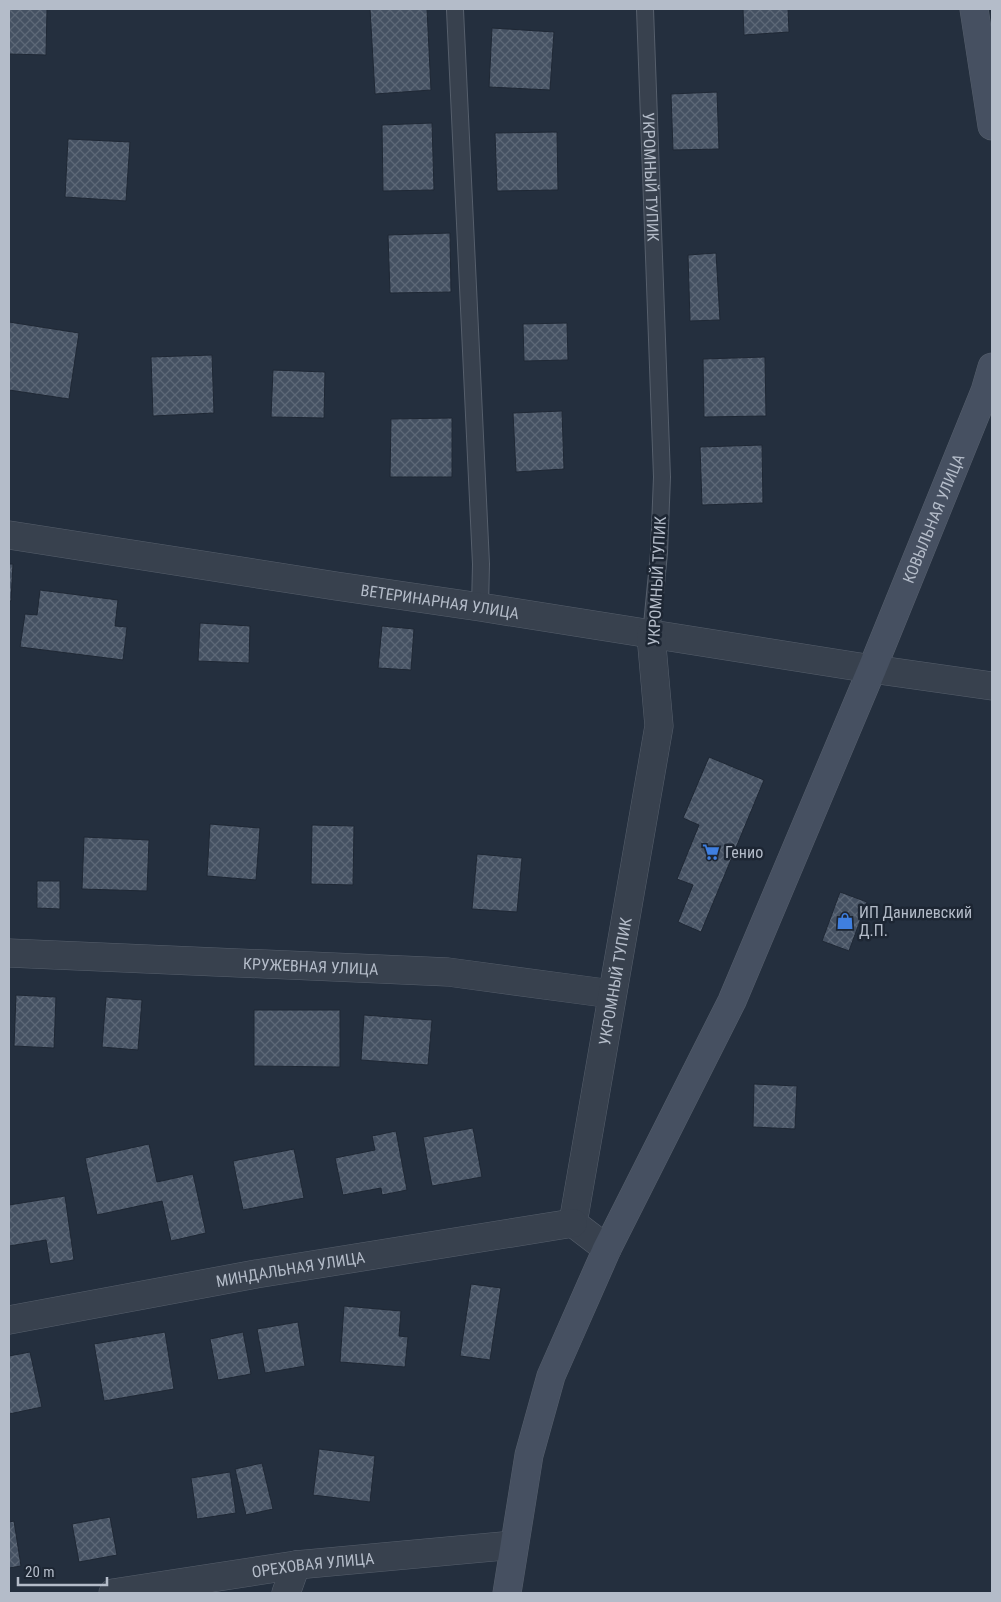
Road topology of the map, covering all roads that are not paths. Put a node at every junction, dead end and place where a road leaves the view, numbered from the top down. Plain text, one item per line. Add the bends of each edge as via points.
1 (645, 9) edge
2 (974, 9) edge
3 (455, 10) edge
4 (992, 126) edge
5 (992, 367) edge
6 (9, 535) edge
7 (480, 607) junction
8 (651, 635) junction
9 (872, 669) junction
10 (988, 681) edge
11 (9, 953) edge
12 (612, 994) junction
13 (572, 1223) junction
14 (607, 1249) junction
15 (9, 1320) edge
16 (514, 1544) junction
17 (296, 1565) junction
18 (113, 1593) edge
19 (286, 1593) edge
20 (506, 1593) edge

1 - 8 lane, УКРОМНЫЙ ТУПИК via 662,477
2 - 4 street
3 - 7 lane via 481,554
5 - 9 street, КОВЫЛЬНАЯ УЛИЦА
6 - 7 street, ВЕТЕРИНАРНАЯ УЛИЦА
7 - 8 street, ВЕТЕРИНАРНАЯ УЛИЦА
8 - 9 street, ВЕТЕРИНАРНАЯ УЛИЦА
8 - 12 street, УКРОМНЫЙ ТУПИК via 659,726
9 - 10 street, ВЕТЕРИНАРНАЯ УЛИЦА
9 - 14 street, КОВЫЛЬНАЯ УЛИЦА via 732,1002
11 - 12 street, КРУЖЕВНАЯ УЛИЦА via 448,972
12 - 13 street, УКРОМНЫЙ ТУПИК
13 - 14 street
13 - 15 street, МИНДАЛЬНАЯ УЛИЦА via 256,1274
14 - 16 street, КОВЫЛЬНАЯ УЛИЦА via 552,1376 528,1455
16 - 17 street, ОРЕХОВАЯ УЛИЦА
16 - 20 street, КОВЫЛЬНАЯ УЛИЦА
17 - 18 street, ОРЕХОВАЯ УЛИЦА
17 - 19 street

